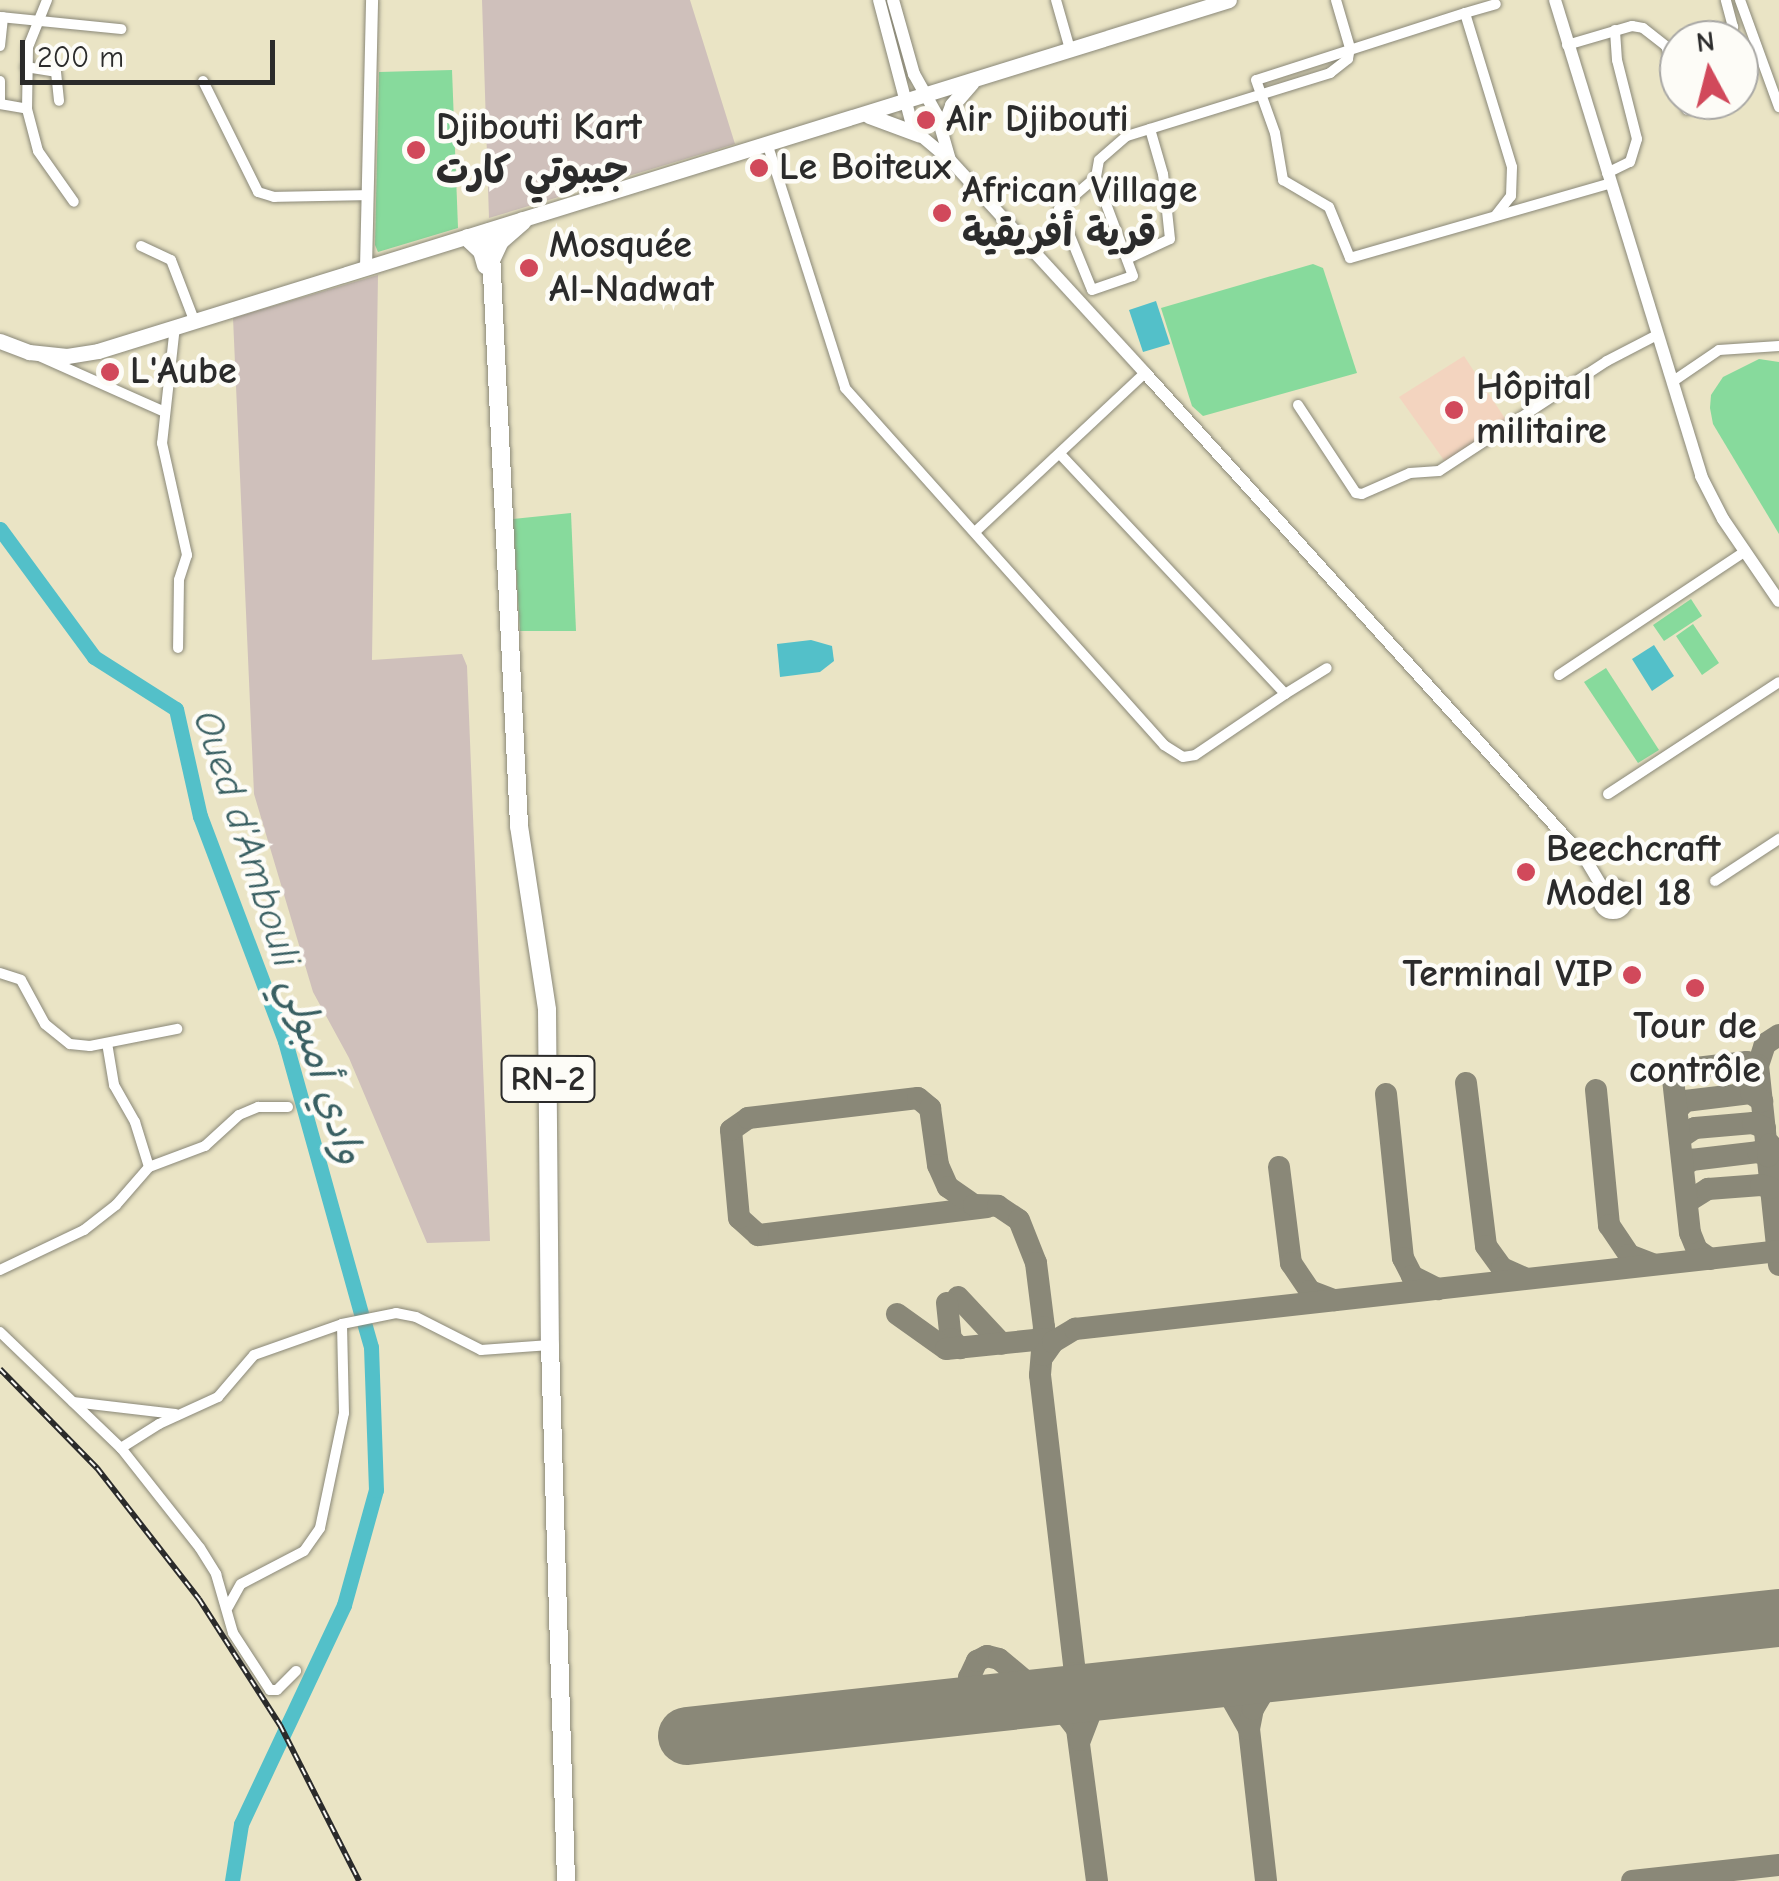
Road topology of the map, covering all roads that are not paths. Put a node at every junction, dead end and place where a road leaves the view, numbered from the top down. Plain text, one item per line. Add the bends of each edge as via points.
1 (47, 0) edge
2 (372, 0) edge
3 (878, 0) edge
4 (893, 0) edge
5 (1056, 0) edge
6 (1336, 0) edge
7 (1555, 0) edge
8 (1740, 0) edge
9 (1220, 1) edge
10 (1496, 4) dead end
11 (1465, 13) junction
12 (1, 17) edge
13 (38, 23) junction
14 (122, 29) dead end
15 (1615, 30) junction
16 (1659, 40) edge
17 (1567, 45) junction
18 (0, 46) edge
19 (1350, 48) junction
20 (1070, 49) junction
21 (26, 67) junction
22 (975, 79) junction
23 (0, 81) edge
24 (203, 81) dead end
25 (1260, 95) junction
26 (925, 96) junction
27 (59, 101) dead end
28 (907, 102) junction
29 (28, 108) junction
30 (1779, 108) edge
31 (866, 116) junction
32 (943, 129) junction
33 (1150, 129) junction
34 (920, 135) junction
35 (768, 146) junction
36 (950, 160) junction
37 (1096, 177) junction
38 (1609, 178) junction
39 (368, 196) junction
40 (74, 202) dead end
41 (1496, 215) junction
42 (523, 221) junction
43 (490, 232) junction
44 (459, 241) junction
45 (141, 246) dead end
46 (1127, 259) junction
47 (366, 268) junction
48 (489, 270) junction
49 (194, 320) junction
50 (175, 326) junction
51 (1657, 335) junction
52 (0, 342) edge
53 (1779, 346) edge
54 (28, 352) junction
55 (1146, 373) junction
56 (1672, 382) junction
57 (1298, 405) dead end
58 (165, 412) junction
59 (1060, 454) junction
60 (975, 532) junction
61 (1744, 552) junction
62 (1778, 596) edge
63 (178, 648) dead end
64 (1327, 668) dead end
65 (1558, 675) dead end
66 (1779, 682) edge
67 (1285, 694) junction
68 (1608, 794) dead end
69 (1779, 839) edge
70 (1586, 860) junction
71 (1715, 881) dead end
72 (1619, 885) junction
73 (1603, 888) junction
74 (0, 973) edge
75 (176, 1029) dead end
76 (107, 1043) junction
77 (288, 1107) dead end
78 (149, 1167) junction
79 (0, 1270) edge
80 (342, 1324) junction
81 (0, 1332) edge
82 (550, 1345) junction
83 (71, 1402) junction
84 (181, 1415) junction
85 (121, 1448) junction
86 (226, 1612) junction
87 (296, 1672) dead end
88 (566, 1881) edge

1 - 13 street
2 - 39 street
3 - 28 street
4 - 26 street
5 - 20 street
6 - 19 street
7 - 17 street
8 - 30 street
9 - 20 main road
10 - 11 street
11 - 19 street
11 - 41 street via 1512,167 1511,196
12 - 13 street
12 - 18 street
13 - 14 street
13 - 21 street
15 - 16 street via 1644,28
15 - 17 street
15 - 38 street via 1637,139 1630,162
17 - 38 street
19 - 25 street via 1348,60 1330,73
19 - 25 street via 1260,75
20 - 22 main road
21 - 27 street via 56,72
21 - 29 street
22 - 26 main road
22 - 32 main road
23 - 29 street via 0,104
24 - 39 street via 258,192
25 - 33 street
25 - 41 street via 1283,180 1329,207 1350,258
26 - 28 main road
26 - 32 street
28 - 31 main road
28 - 34 street
29 - 40 street via 38,151
31 - 34 main road
31 - 35 main road
32 - 36 street
33 - 37 street via 1112,145
33 - 46 street via 1170,239
34 - 36 street
35 - 42 main road
35 - 60 street via 844,388
36 - 55 street
37 - 46 street
37 - 46 street via 1059,210 1092,290 1133,276
38 - 41 street
38 - 51 street
39 - 47 street
42 - 43 main road
42 - 48 highway via 500,241
43 - 44 main road
43 - 48 highway, RN-2
44 - 47 main road
44 - 48 highway, RN-2 via 482,252
45 - 49 street via 171,260
47 - 49 main road
48 - 82 highway, RN-2 via 519,826 548,1010
49 - 50 main road
50 - 54 main road via 80,355
50 - 58 street
51 - 56 street
51 - 57 street via 1439,471 1410,473 1362,494
52 - 54 main road
53 - 56 street via 1720,350
54 - 58 street
55 - 59 street
55 - 70 street
56 - 61 street via 1701,476
58 - 63 street via 162,442 187,555 179,580
59 - 60 street
59 - 67 street
60 - 67 street via 1172,753 1194,755
61 - 62 street
61 - 65 street
64 - 67 street
66 - 68 street
69 - 71 street
70 - 72 street
70 - 73 street
72 - 73 street
72 - 73 street via 1628,901 1615,913 1600,906
74 - 76 street via 22,980 57,1037 70,1044
75 - 76 street
76 - 78 street via 114,1085
77 - 78 street via 249,1110 205,1146
78 - 79 street via 104,1217
80 - 82 street via 396,1313 481,1350
80 - 84 street via 254,1355 218,1397
80 - 86 street via 344,1413 320,1528 304,1552 240,1584
81 - 83 street
82 - 88 highway, RN-2
83 - 84 street
83 - 85 street
84 - 85 street
85 - 86 street via 200,1548 216,1574
86 - 87 street via 270,1690

